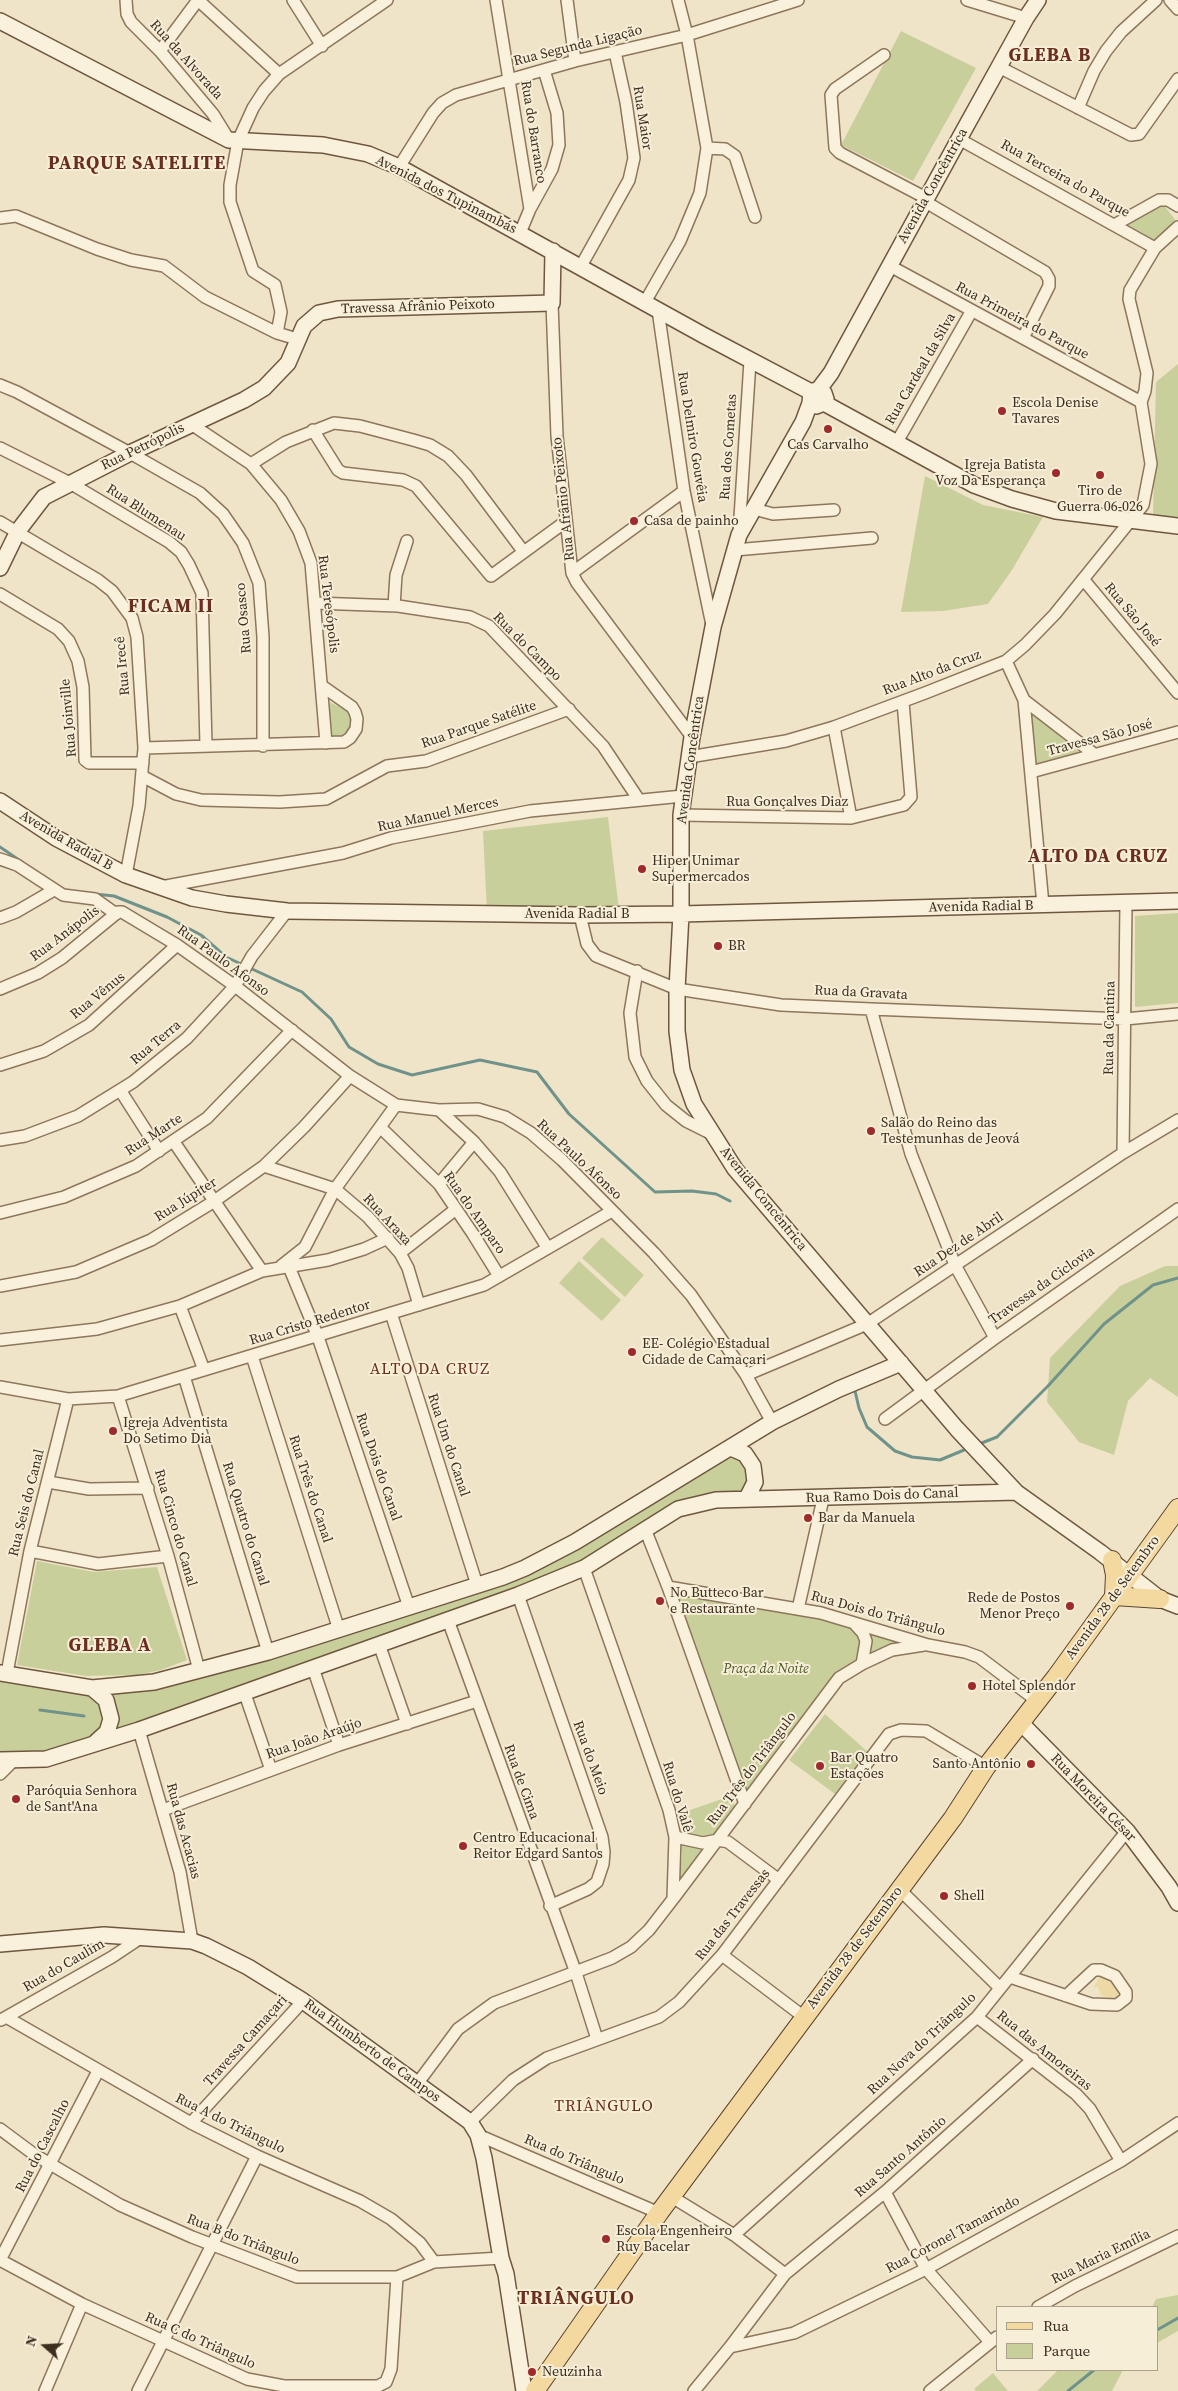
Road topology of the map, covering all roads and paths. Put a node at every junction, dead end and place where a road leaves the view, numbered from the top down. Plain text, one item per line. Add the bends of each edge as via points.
1 (126, 0) edge
2 (198, 0) edge
3 (293, 0) edge
4 (387, 0) edge
5 (496, 0) edge
6 (566, 0) edge
7 (678, 0) edge
8 (798, 0) edge
9 (967, 0) edge
10 (1038, 0) edge
11 (1156, 0) edge
12 (1170, 0) edge
13 (1178, 9) edge
14 (1026, 18) junction
15 (2, 25) edge
16 (687, 34) junction
17 (322, 46) junction
18 (160, 51) junction
19 (614, 52) junction
20 (884, 55) dead end
21 (575, 61) junction
22 (999, 67) junction
23 (544, 70) junction
24 (279, 74) junction
25 (511, 79) junction
26 (1178, 79) edge
27 (1078, 108) junction
28 (214, 114) junction
29 (212, 131) junction
30 (959, 139) junction
31 (234, 140) junction
32 (707, 148) junction
33 (399, 167) junction
34 (925, 200) junction
35 (1178, 206) edge
36 (530, 209) junction
37 (755, 217) dead end
38 (0, 218) edge
39 (1116, 224) junction
40 (1178, 227) edge
41 (520, 233) junction
42 (1155, 248) junction
43 (553, 251) junction
44 (581, 266) junction
45 (890, 266) junction
46 (645, 302) junction
47 (552, 303) junction
48 (658, 310) junction
49 (971, 312) junction
50 (278, 333) junction
51 (1023, 338) junction
52 (297, 339) junction
53 (750, 361) junction
54 (0, 385) edge
55 (817, 398) junction
56 (1141, 402) junction
57 (192, 424) junction
58 (313, 430) junction
59 (897, 442) junction
60 (0, 448) edge
61 (130, 453) junction
62 (251, 464) junction
63 (70, 483) junction
64 (684, 491) junction
65 (754, 509) junction
66 (834, 510) dead end
67 (0, 522) edge
68 (565, 522) junction
69 (1130, 522) junction
70 (1178, 526) edge
71 (18, 531) junction
72 (872, 538) dead end
73 (408, 541) dead end
74 (737, 542) junction
75 (523, 551) junction
76 (0, 568) edge
77 (572, 573) junction
78 (1083, 579) junction
79 (0, 594) edge
80 (316, 603) junction
81 (394, 606) junction
82 (712, 627) junction
83 (1006, 661) junction
84 (322, 686) junction
85 (1178, 693) edge
86 (1024, 700) junction
87 (903, 702) junction
88 (568, 709) junction
89 (834, 727) junction
90 (1178, 732) edge
91 (692, 737) junction
92 (326, 743) junction
93 (206, 745) junction
94 (263, 746) junction
95 (144, 748) junction
96 (1094, 754) junction
97 (689, 757) junction
98 (143, 763) junction
99 (1031, 772) junction
100 (142, 776) junction
101 (683, 796) junction
102 (639, 800) junction
103 (0, 801) edge
104 (681, 816) junction
105 (851, 818) junction
106 (0, 860) edge
107 (126, 875) junction
108 (201, 880) junction
109 (161, 887) junction
110 (54, 890) junction
111 (192, 898) junction
112 (1178, 901) edge
113 (1126, 903) junction
114 (1043, 905) junction
115 (287, 911) junction
116 (117, 913) junction
117 (681, 914) junction
118 (580, 915) junction
119 (0, 918) edge
120 (177, 944) junction
121 (637, 971) junction
122 (235, 986) junction
123 (0, 989) edge
124 (677, 989) junction
125 (871, 1009) junction
126 (1178, 1014) edge
127 (1125, 1019) junction
128 (292, 1030) junction
129 (0, 1065) edge
130 (350, 1076) junction
131 (120, 1090) junction
132 (396, 1105) junction
133 (439, 1110) junction
134 (1178, 1120) edge
135 (380, 1127) junction
136 (710, 1133) junction
137 (0, 1140) edge
138 (174, 1142) junction
139 (474, 1142) junction
140 (159, 1151) junction
141 (1123, 1153) junction
142 (264, 1166) junction
143 (439, 1184) junction
144 (335, 1189) junction
145 (213, 1202) junction
146 (456, 1209) junction
147 (1178, 1209) edge
148 (612, 1211) junction
149 (0, 1214) edge
150 (388, 1238) junction
151 (546, 1247) junction
152 (400, 1253) junction
153 (285, 1265) junction
154 (955, 1266) junction
155 (262, 1271) junction
156 (499, 1276) junction
157 (0, 1286) edge
158 (419, 1304) junction
159 (180, 1306) junction
160 (391, 1314) junction
161 (867, 1324) junction
162 (318, 1337) junction
163 (995, 1338) junction
164 (0, 1340) edge
165 (252, 1356) junction
166 (901, 1363) junction
167 (204, 1370) junction
168 (746, 1375) junction
169 (184, 1376) junction
170 (0, 1387) edge
171 (924, 1390) junction
172 (118, 1396) junction
173 (68, 1399) junction
174 (886, 1418) dead end
175 (772, 1422) junction
176 (746, 1438) junction
177 (731, 1448) junction
178 (745, 1454) junction
179 (48, 1482) junction
180 (148, 1488) junction
181 (1016, 1492) junction
182 (748, 1498) junction
183 (823, 1499) junction
184 (1178, 1508) edge
185 (645, 1529) junction
186 (30, 1552) junction
187 (168, 1556) junction
188 (1112, 1560) junction
189 (584, 1568) junction
190 (1129, 1575) junction
191 (477, 1585) junction
192 (668, 1587) junction
193 (518, 1596) junction
194 (1114, 1596) junction
195 (1160, 1598) junction
196 (1178, 1606) edge
197 (409, 1608) junction
198 (798, 1609) junction
199 (448, 1620) junction
200 (853, 1622) junction
201 (339, 1630) junction
202 (379, 1644) junction
203 (928, 1645) junction
204 (268, 1652) junction
205 (862, 1664) junction
206 (314, 1668) junction
207 (199, 1670) junction
208 (4, 1673) edge
209 (92, 1688) junction
210 (246, 1694) junction
211 (1036, 1700) junction
212 (478, 1701) junction
213 (1020, 1722) junction
214 (407, 1724) junction
215 (139, 1730) junction
216 (93, 1745) junction
217 (339, 1745) junction
218 (6, 1760) edge
219 (986, 1767) junction
220 (271, 1770) junction
221 (0, 1774) edge
222 (745, 1804) junction
223 (163, 1810) junction
224 (1127, 1831) junction
225 (675, 1837) junction
226 (718, 1840) junction
227 (779, 1880) junction
228 (899, 1889) junction
229 (673, 1899) junction
230 (1178, 1903) edge
231 (550, 1906) junction
232 (142, 1937) junction
233 (192, 1941) junction
234 (0, 1944) edge
235 (722, 1955) junction
236 (576, 1973) junction
237 (1010, 1977) junction
238 (1000, 1988) junction
239 (1066, 1996) junction
240 (303, 2001) junction
241 (804, 2017) junction
242 (978, 2017) junction
243 (3, 2018) edge
244 (597, 2039) junction
245 (1033, 2059) junction
246 (98, 2071) junction
247 (417, 2084) junction
248 (191, 2123) junction
249 (1178, 2123) edge
250 (474, 2128) junction
251 (0, 2129) edge
252 (258, 2156) junction
253 (1121, 2160) junction
254 (51, 2165) junction
255 (885, 2192) junction
256 (672, 2197) junction
257 (659, 2213) junction
258 (734, 2235) junction
259 (1178, 2236) edge
260 (214, 2246) junction
261 (501, 2258) junction
262 (0, 2260) edge
263 (434, 2262) junction
264 (926, 2269) junction
265 (785, 2274) junction
266 (396, 2277) junction
267 (82, 2304) junction
268 (1040, 2306) edge
269 (994, 2340) edge
270 (162, 2342) junction
271 (730, 2347) junction
272 (934, 2390) edge
273 (45, 2391) edge
274 (138, 2391) edge
275 (515, 2391) edge
276 (524, 2391) edge
277 (535, 2391) edge
278 (694, 2391) edge

1 - 18 street, Rua da Alvorada via 131,22
2 - 18 street
2 - 24 street
3 - 17 street
4 - 17 street
5 - 25 street, Rua do Barranco
6 - 21 street
7 - 16 street
8 - 16 street, Rua Segunda Ligação
9 - 14 street
10 - 14 street, Avenida Concêntrica
11 - 27 street via 1121,32 1106,51
12 - 13 street
14 - 22 street, Avenida Concêntrica
15 - 29 street, Avenida dos Tupinambás
16 - 19 street, Rua Segunda Ligação
16 - 32 street
17 - 24 street
18 - 28 street, Rua da Alvorada
19 - 21 street, Rua Segunda Ligação
19 - 44 street, Rua Maior via 626,102 634,158 629,180
20 - 34 street via 831,95 835,148
21 - 23 street, Rua Segunda Ligação
22 - 27 street
22 - 30 street, Avenida Concêntrica
23 - 25 street, Rua Segunda Ligação
23 - 36 street via 556,113 559,145 552,169
24 - 31 street via 264,91
25 - 33 street, Rua Segunda Ligação via 456,94 442,102
25 - 36 street, Rua do Barranco
26 - 27 street via 1136,135
28 - 29 street, Rua da Alvorada
28 - 31 street, Rua da Alvorada
29 - 31 street, Avenida dos Tupinambás
30 - 34 street, Avenida Concêntrica
30 - 39 street, Rua Terceira do Parque
31 - 33 street, Avenida dos Tupinambás via 322,145 368,154
31 - 50 street via 230,202 253,271 275,285 281,312
32 - 37 street via 725,149 735,156
32 - 46 street via 700,193 680,241
33 - 41 street, Avenida dos Tupinambás
34 - 45 street, Avenida Concêntrica
34 - 51 street via 1045,272 1050,279
35 - 39 street via 1168,200 1158,200
36 - 41 street
38 - 50 street via 16,216 97,249 164,266 205,298
39 - 42 street, Rua Terceira do Parque
40 - 42 street
41 - 43 street, Avenida dos Tupinambás
42 - 56 street via 1130,290 1129,299 1147,373
43 - 44 street, Avenida dos Tupinambás
43 - 47 street, Rua Afrânio Peixoto
44 - 46 street, Avenida dos Tupinambás
45 - 49 street, Rua Primeira do Parque
45 - 55 street, Avenida Concêntrica
46 - 48 street, Avenida dos Tupinambás
47 - 52 street, Travessa Afrânio Peixoto via 338,309 312,318
47 - 68 street, Rua Afrânio Peixoto via 556,436
48 - 53 street, Avenida dos Tupinambás
48 - 64 street, Rua Delmiro Gouvêia
49 - 51 street, Rua Primeira do Parque
49 - 59 street, Rua Cardeal da Silva
50 - 52 street
51 - 56 street, Rua Primeira do Parque
52 - 57 street, Rua Petrópolis via 288,363 264,388
53 - 55 street, Avenida dos Tupinambás
53 - 74 street, Rua dos Cometas
54 - 61 street, Rua Osasco
55 - 59 street, Avenida dos Tupinambás
55 - 65 street, Avenida Concêntrica
56 - 69 street, Rua Alto da Cruz via 1150,464 1148,490 1143,505
57 - 61 street, Rua Petrópolis
57 - 62 street, Rua Teresópolis
58 - 62 street
58 - 75 street via 346,423 430,445 448,456 466,476
58 - 75 street via 343,473 403,480 416,486 489,574 493,576
59 - 69 street, Avenida dos Tupinambás via 974,485 1012,499 1056,511
60 - 63 street, Rua Blumenau
61 - 63 street, Rua Petrópolis
61 - 94 street, Rua Osasco via 200,493 223,514 244,543 259,592 263,637
62 - 80 street, Rua Teresópolis via 282,500 299,531 311,563
63 - 71 street, Rua Petrópolis via 44,497
63 - 93 street, Rua Blumenau via 169,542 189,565 202,593
64 - 77 street
64 - 82 street, Rua Delmiro Gouvêia
65 - 66 street via 773,514
65 - 74 street, Avenida Concêntrica
67 - 71 street, Rua Irecê
68 - 75 street
68 - 77 street, Rua Afrânio Peixoto
69 - 70 street, Avenida dos Tupinambás
69 - 78 street, Rua Alto da Cruz
71 - 76 street, Rua Petrópolis
71 - 95 street, Rua Irecê via 105,585 132,618 137,637
72 - 74 street
73 - 81 street via 396,575
74 - 82 street, Avenida Concêntrica
77 - 91 street, Rua Afrânio Peixoto via 576,583
78 - 83 street, Rua Alto da Cruz via 1049,621
78 - 85 street, Rua São José
79 - 98 street, Rua Joinville via 58,629 70,640 83,687 85,760 89,763
80 - 81 street, Rua do Campo
80 - 84 street, Rua Teresópolis
81 - 88 street, Rua do Campo via 470,618 489,626
82 - 91 street, Avenida Concêntrica
83 - 86 street
83 - 87 street, Rua Alto da Cruz
84 - 92 street, Rua Teresópolis
84 - 92 street via 352,707 357,719 356,729 350,738 344,742
86 - 96 street
86 - 99 street
87 - 89 street, Rua Alto da Cruz
87 - 105 street, Rua Gonçalves Diaz via 909,802
88 - 100 street, Rua Parque Satélite via 426,761 387,766 326,799 280,802 201,800 187,798
88 - 102 street, Rua do Campo via 604,746
89 - 97 street, Rua Alto da Cruz via 786,741
89 - 105 street
90 - 96 street, Travessa São José
91 - 97 street, Avenida Concêntrica
92 - 94 street
93 - 94 street
93 - 95 street
95 - 98 street, Rua Irecê
96 - 99 street, Travessa São José
97 - 101 street, Avenida Concêntrica
98 - 100 street, Rua Irecê
99 - 114 street
100 - 107 street, Rua Irecê
101 - 102 street, Rua Manuel Merces
101 - 104 street, Avenida Concêntrica
102 - 108 street, Rua Manuel Merces via 530,811 391,838 343,853
103 - 107 street, Avenida Radial B via 56,838
104 - 105 street, Rua Gonçalves Diaz
104 - 117 street, Avenida Concêntrica
106 - 110 street, Rua Paulo Afonso via 17,865
107 - 109 street, Avenida Radial B
108 - 109 street, Rua Manuel Merces
108 - 111 street via 195,886
109 - 111 street, Avenida Radial B
110 - 116 street, Rua Paulo Afonso via 63,895 95,899
110 - 119 street
111 - 115 street, Avenida Radial B
112 - 113 street, Avenida Radial B
113 - 114 street, Avenida Radial B
113 - 127 street, Rua da Cantina
114 - 117 street, Avenida Radial B
115 - 118 street, Avenida Radial B
115 - 122 street, Rua Terra via 252,956
116 - 120 street, Rua Paulo Afonso via 122,912
116 - 123 street, Rua Anápolis via 62,958 38,973
117 - 118 street, Avenida Radial B
117 - 124 street, Avenida Concêntrica
118 - 121 street, Rua da Gravata via 590,950 596,956
120 - 122 street, Rua Paulo Afonso
120 - 129 street, Rua Vênus via 89,1026 44,1052
121 - 124 street, Rua da Gravata
121 - 136 street via 630,1013 634,1057 666,1106
122 - 128 street, Rua Paulo Afonso
122 - 131 street, Rua Terra via 187,1038
124 - 125 street, Rua da Gravata via 781,1005
124 - 136 street, Avenida Concêntrica via 677,1030 682,1070 694,1104
125 - 127 street, Rua da Gravata
125 - 154 street via 911,1154
126 - 127 street, Rua da Gravata
127 - 141 street, Rua da Cantina
128 - 130 street, Rua Paulo Afonso
128 - 138 street, Rua Marte via 207,1118
130 - 132 street, Rua Paulo Afonso
130 - 142 street, Rua Júpiter
131 - 137 street, Rua Terra via 78,1116 25,1136
131 - 140 street
132 - 133 street, Rua Paulo Afonso
132 - 135 street
133 - 139 street
133 - 148 street, Rua Paulo Afonso via 478,1109 505,1117 537,1138
134 - 141 street, Rua Dez de Abril
135 - 143 street, Rua do Amparo
135 - 144 street
136 - 161 street, Avenida Concêntrica via 735,1169
138 - 140 street, Rua Marte
138 - 145 street
139 - 143 street
139 - 151 street via 500,1172
140 - 149 street, Rua Marte via 136,1166 64,1197
141 - 154 street, Rua Dez de Abril
142 - 144 street
142 - 145 street, Rua Júpiter
143 - 146 street, Rua do Amparo
144 - 150 street, Rua Araxa via 368,1216
144 - 153 street via 311,1238
145 - 155 street
145 - 157 street, Rua Júpiter via 151,1240 76,1272
146 - 152 street
146 - 156 street, Rua do Amparo
147 - 163 street, Travessa da Ciclovia
148 - 151 street, Rua Cristo Redentor
148 - 168 street, Rua Paulo Afonso via 691,1295
150 - 152 street, Rua Araxa
150 - 153 street via 328,1260
151 - 156 street, Rua Cristo Redentor
152 - 158 street, Rua Araxa
153 - 155 street
153 - 162 street, Rua Dois do Canal
154 - 161 street, Rua Dez de Abril
154 - 163 street
155 - 159 street
156 - 158 street, Rua Cristo Redentor via 484,1285
158 - 160 street, Rua Cristo Redentor
159 - 164 street via 96,1329
159 - 167 street
160 - 162 street, Rua Cristo Redentor
160 - 191 street, Rua Um do Canal
161 - 166 street, Avenida Concêntrica
161 - 168 street, Rua Dez de Abril
162 - 165 street, Rua Cristo Redentor
162 - 197 street, Rua Dois do Canal
163 - 171 street, Travessa da Ciclovia
165 - 167 street, Rua Cristo Redentor
165 - 201 street, Rua Três do Canal
166 - 171 street, Avenida Concêntrica
166 - 175 street
167 - 169 street, Rua Cristo Redentor
168 - 175 street, Rua Paulo Afonso
169 - 172 street, Rua Cristo Redentor
169 - 204 street, Rua Quatro do Canal
170 - 173 street, Rua Cristo Redentor
171 - 174 street, Travessa da Ciclovia
171 - 181 street, Avenida Concêntrica
172 - 173 street, Rua Cristo Redentor
172 - 180 street, Rua Cinco do Canal
173 - 179 street, Rua Seis do Canal
175 - 176 street
176 - 177 street
176 - 178 street
177 - 178 street
177 - 191 street via 575,1542 525,1568
178 - 182 street via 755,1472 755,1482
179 - 180 street via 89,1489
179 - 186 street, Rua Seis do Canal
180 - 187 street, Rua Cinco do Canal
181 - 183 street, Rua Ramo Dois do Canal
181 - 188 street, Avenida Concêntrica
182 - 183 street, Rua Ramo Dois do Canal
182 - 185 street, Rua Ramo Dois do Canal via 716,1500 678,1509
183 - 198 street
184 - 190 main road, Avenida 28 de Setembro
185 - 189 street, Rua Ramo Dois do Canal
185 - 192 street
186 - 187 street via 98,1564
186 - 208 street, Rua Seis do Canal
187 - 207 street, Rua Cinco do Canal
188 - 190 street, Avenida Concêntrica
188 - 194 main road
189 - 193 street, Rua Ramo Dois do Canal
189 - 225 street, Rua do Valê via 669,1810
190 - 194 main road, Avenida 28 de Setembro
190 - 195 street, Avenida Concêntrica
191 - 197 street
192 - 198 street, Rua Dois do Triângulo
192 - 222 street
193 - 199 street, Rua Ramo Dois do Canal
193 - 231 street, Rua do Meio via 602,1837 604,1852 596,1882 588,1889
194 - 195 main road
194 - 211 main road, Avenida 28 de Setembro via 1056,1678
195 - 196 street, Avenida Concêntrica
197 - 201 street
198 - 200 street, Rua Dois do Triângulo
199 - 202 street, Rua Ramo Dois do Canal
199 - 212 street, Rua de Cima
200 - 203 street, Rua Dois do Triângulo
200 - 205 street via 866,1642
201 - 204 street
202 - 206 street, Rua Ramo Dois do Canal
202 - 214 street
203 - 205 street, Rua Três do Triângulo via 892,1650
203 - 211 street, Rua Dois do Triângulo via 979,1657
204 - 207 street
205 - 222 street, Rua Três do Triângulo via 839,1678
206 - 210 street, Rua Ramo Dois do Canal
206 - 217 street
207 - 209 street via 154,1682
208 - 209 street
209 - 216 street via 106,1700 111,1719 107,1732
210 - 215 street, Rua Ramo Dois do Canal
210 - 220 street
211 - 213 main road, Avenida 28 de Setembro
212 - 214 street, Rua João Araújo
212 - 231 street, Rua de Cima
213 - 219 main road, Avenida 28 de Setembro
213 - 224 street, Rua Moreira César
214 - 217 street, Rua João Araújo
215 - 216 street, Rua Ramo Dois do Canal
215 - 223 street, Rua das Acacias
216 - 218 street, Rua Ramo Dois do Canal via 46,1759
217 - 220 street, Rua João Araújo
218 - 221 street
219 - 227 street, Rua das Travessas via 926,1731 901,1730 889,1734
219 - 228 main road, Avenida 28 de Setembro via 953,1818
220 - 223 street, Rua João Araújo
222 - 226 street, Rua Três do Triângulo
223 - 233 street, Rua das Acacias via 180,1872
224 - 230 street, Rua Moreira César
224 - 237 street, Rua Nova do Triângulo
225 - 226 street via 703,1843
225 - 229 street, Rua do Valê
226 - 227 street via 732,1844
226 - 229 street, Rua Três do Triângulo
227 - 235 street, Rua das Travessas
228 - 238 street
228 - 241 main road, Avenida 28 de Setembro
229 - 236 street via 650,1930 631,1947
231 - 236 street, Rua de Cima
232 - 233 street, Rua Humberto de Campos
232 - 234 street, Rua Humberto de Campos via 104,1936
232 - 243 street, Rua do Caulim
233 - 240 street, Rua Humberto de Campos via 248,1967
235 - 241 street
235 - 244 street, Rua das Travessas via 679,2002 659,2017
236 - 244 street, Rua de Cima
236 - 247 street via 544,1982 494,2003 458,2029
237 - 238 street, Rua Nova do Triângulo
237 - 239 street
238 - 242 street, Rua Nova do Triângulo
239 - 239 street via 1110,2006 1126,1998 1126,1992 1115,1976 1101,1970 1089,1972
240 - 247 street, Rua Humberto de Campos
240 - 248 street, Travessa Camaçari
241 - 256 main road, Avenida 28 de Setembro
242 - 245 street, Rua das Amoreiras
242 - 258 street, Rua Nova do Triângulo
243 - 246 street, Rua A do Triângulo
244 - 250 street, Rua das Travessas via 547,2058 513,2080
245 - 253 street, Rua das Amoreiras via 1090,2109
245 - 255 street, Rua Santo Antônio
246 - 248 street, Rua A do Triângulo
246 - 254 street, Rua do Cascalho
247 - 250 street, Rua Humberto de Campos
248 - 252 street, Rua A do Triângulo
249 - 253 street, Rua Coronel Tamarindo
250 - 257 street, Rua do Triângulo
250 - 261 street via 484,2158
251 - 254 street, Rua B do Triângulo
252 - 260 street
252 - 263 street, Rua A do Triângulo via 360,2201 391,2219 420,2243
253 - 264 street, Rua Coronel Tamarindo
254 - 260 street, Rua B do Triângulo via 120,2205
254 - 262 street, Rua do Cascalho
255 - 264 street
255 - 265 street, Rua Santo Antônio
256 - 257 main road, Avenida 28 de Setembro
256 - 258 street
257 - 277 main road, Avenida 28 de Setembro
258 - 265 street
259 - 268 street, Rua Maria Emília
260 - 266 street, Rua B do Triângulo via 297,2277
260 - 270 street
261 - 263 street, Rua B do Triângulo
261 - 275 street via 496,2277
261 - 276 street
262 - 267 street, Rua C do Triângulo
263 - 266 street, Rua B do Triângulo
264 - 269 street
264 - 271 street, Rua Coronel Tamarindo via 794,2332
265 - 271 street, Rua Santo Antônio
266 - 270 street, Rua C do Triângulo via 392,2369 382,2385 268,2385 247,2380
267 - 270 street, Rua C do Triângulo
267 - 273 street
269 - 272 street
270 - 274 street
271 - 278 street, Rua Santo Antônio

